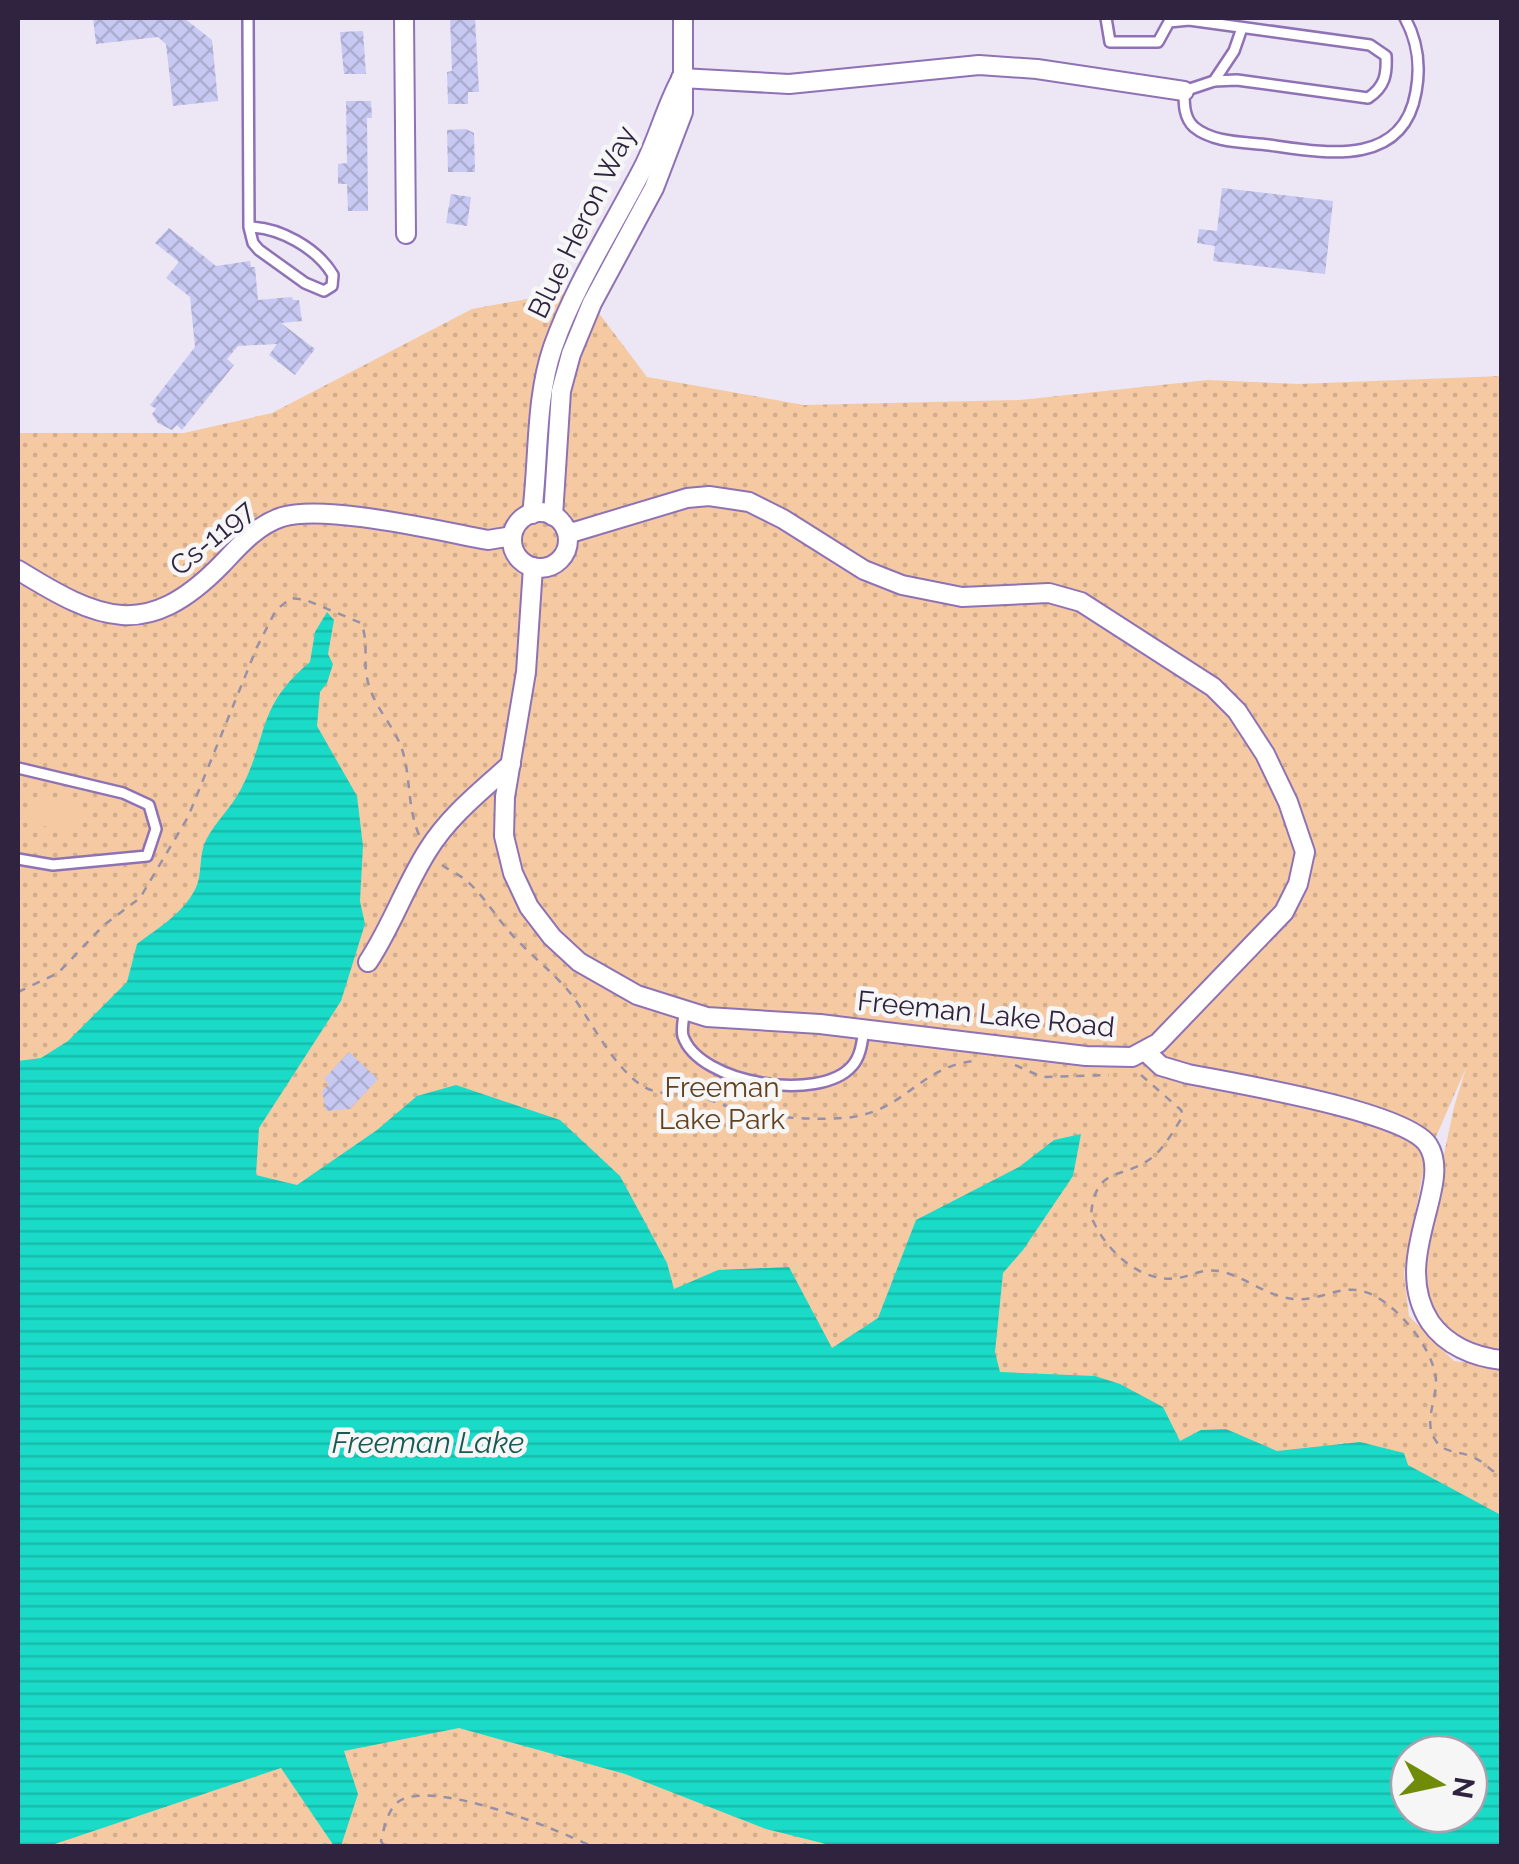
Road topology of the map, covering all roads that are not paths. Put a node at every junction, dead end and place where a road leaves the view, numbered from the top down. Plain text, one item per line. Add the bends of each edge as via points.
1 (248, 18) edge
2 (404, 18) edge
3 (682, 18) edge
4 (1106, 18) edge
5 (1405, 18) edge
6 (1242, 28) junction
7 (682, 78) junction
8 (1214, 81) junction
9 (1184, 91) junction
10 (249, 227) junction
11 (406, 234) dead end
12 (532, 514) junction
13 (552, 516) junction
14 (566, 530) junction
15 (512, 536) junction
16 (532, 567) junction
17 (18, 570) edge
18 (511, 764) junction
19 (18, 768) edge
20 (18, 858) edge
21 (368, 962) dead end
22 (684, 1012) junction
23 (864, 1029) junction
24 (1146, 1052) junction
25 (1502, 1360) edge

1 - 10 lane
2 - 11 street
3 - 7 street, Blue Heron Way
4 - 6 lane via 1110,42 1158,42 1168,22
5 - 9 lane via 1418,48 1414,106 1396,135 1364,150 1326,153 1210,137 1192,126
6 - 8 lane
6 - 8 lane via 1370,45 1386,56 1387,74 1368,98
7 - 9 street via 789,84 979,65
7 - 12 street, Blue Heron Way via 552,350
7 - 13 street, Blue Heron Way via 683,112 654,188 571,354
8 - 9 lane
10 - 10 lane via 259,250 305,283 324,291 332,286 333,275 312,252 272,228
12 - 13 street
12 - 15 street
13 - 14 street
14 - 16 street via 562,556 544,568
14 - 24 street, Freeman Lake Road via 687,498 729,498 766,510 902,586 962,596 1066,596 1213,687 1265,754 1305,852 1284,912
15 - 16 street via 518,556
15 - 17 street, Cs-1197 via 488,540 322,514 281,518 248,537 188,595 131,616 78,606
16 - 18 street, Freeman Lake Road via 526,672
18 - 21 street via 428,850
18 - 22 street, Freeman Lake Road via 503,817 507,855 540,922 591,971
19 - 20 lane via 136,799 149,805 156,828 147,856 53,865
22 - 23 street, Freeman Lake Road
22 - 23 lane via 683,1035 696,1055 720,1071 775,1084 815,1086 835,1078 852,1067
23 - 24 street, Freeman Lake Road via 1086,1056
24 - 25 street via 1161,1066 1362,1112 1427,1142 1434,1161 1415,1292 1442,1338

